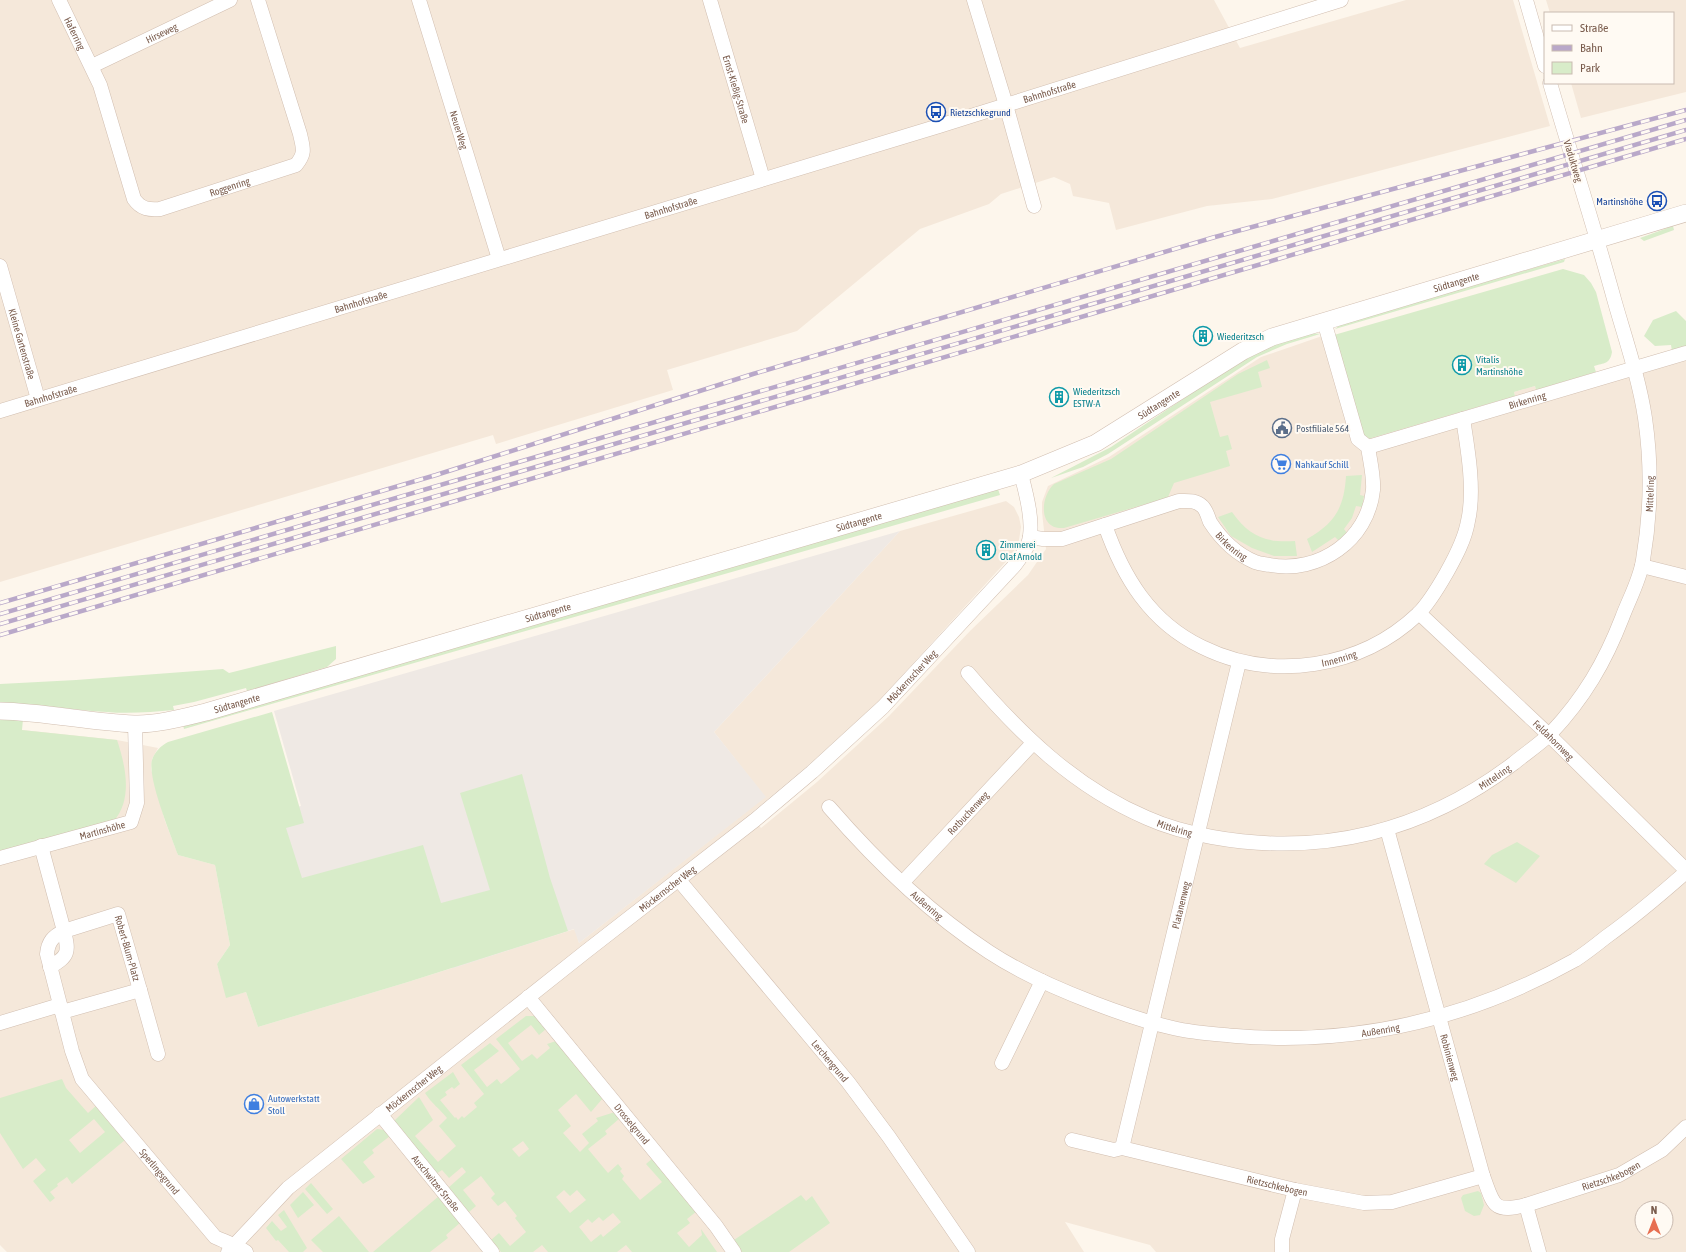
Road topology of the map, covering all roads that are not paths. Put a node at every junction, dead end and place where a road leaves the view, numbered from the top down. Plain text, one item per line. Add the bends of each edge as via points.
1 (59, 0) edge
2 (230, 0) edge
3 (258, 0) edge
4 (419, 0) edge
5 (710, 0) edge
6 (974, 0) edge
7 (1341, 0) edge
8 (1526, 0) edge
9 (1544, 63) edge
10 (92, 66) junction
11 (1550, 84) edge
12 (1006, 105) junction
13 (763, 179) junction
14 (1034, 206) dead end
15 (1686, 213) edge
16 (1597, 238) junction
17 (498, 259) junction
18 (0, 266) edge
19 (1324, 321) junction
20 (1686, 353) edge
21 (1634, 368) junction
22 (38, 400) junction
23 (0, 411) edge
24 (1463, 419) junction
25 (1368, 447) junction
26 (1021, 474) junction
27 (1105, 525) junction
28 (1030, 537) junction
29 (1642, 566) junction
30 (1686, 577) edge
31 (1418, 613) junction
32 (1239, 662) junction
33 (968, 674) dead end
34 (0, 711) edge
35 (135, 724) junction
36 (1549, 736) junction
37 (1033, 743) junction
38 (829, 808) dead end
39 (1387, 829) junction
40 (1197, 834) junction
41 (41, 846) junction
42 (0, 858) edge
43 (1686, 871) edge
44 (678, 879) junction
45 (903, 882) junction
46 (64, 931) junction
47 (50, 967) junction
48 (1042, 981) junction
49 (140, 990) junction
50 (528, 997) junction
51 (61, 1009) junction
52 (1440, 1017) junction
53 (1152, 1022) junction
54 (0, 1023) edge
55 (158, 1054) dead end
56 (1002, 1063) dead end
57 (82, 1079) joint
58 (380, 1114) junction
59 (1686, 1127) edge
60 (1072, 1140) dead end
61 (1122, 1148) junction
62 (1483, 1176) junction
63 (1295, 1190) junction
64 (1526, 1204) junction
65 (231, 1248) edge
66 (246, 1252) edge
67 (492, 1252) edge
68 (734, 1252) edge
69 (968, 1252) edge
70 (1282, 1252) edge
71 (1539, 1252) edge

1 - 10 street, Haferring
2 - 10 street, Hirseweg
3 - 10 street, Roggenring via 303,148 303,157 296,165 160,209 143,208 134,200
4 - 17 street, Neuer Weg
5 - 13 street, Ernst-Kießig-Straße
6 - 12 street
7 - 12 street, Bahnhofstraße
8 - 9 street
11 - 16 street, Viaduktweg
12 - 13 street, Bahnhofstraße
12 - 14 street
13 - 17 street, Bahnhofstraße
15 - 16 street, Südtangente
16 - 19 street, Südtangente
16 - 21 street, Mittelring
17 - 22 street, Bahnhofstraße
18 - 22 street, Kleine Gartenstraße
19 - 25 street via 1358,439
19 - 26 street, Südtangente via 1272,337 1248,348 1096,443
20 - 21 street, Birkenring
21 - 24 street, Birkenring
21 - 29 street, Mittelring via 1645,416 1650,467 1650,517
22 - 23 street, Bahnhofstraße
24 - 25 street, Birkenring
24 - 31 street, Innenring via 1469,468 1469,521 1462,542 1438,589
25 - 27 street, Birkenring via 1373,490 1366,513 1354,536 1334,554 1309,565 1283,568 1256,562 1235,550 1218,534 1203,507 1193,500
26 - 28 street, Möckernscher Weg
26 - 35 street, Südtangente via 206,712
27 - 28 street, Birkenring via 1062,539
27 - 32 street, Innenring via 1126,575 1154,612 1201,647
28 - 44 street, Möckernscher Weg via 1025,552 1015,565 883,707 778,801
29 - 30 street
29 - 36 street, Mittelring via 1608,654 1584,692
31 - 32 street, Innenring via 1382,641 1361,653 1338,660 1289,666
31 - 36 street, Feldahornweg
32 - 40 street, Platanenweg
33 - 37 street, Mittelring
34 - 35 street, Südtangente
35 - 41 street, Martinshöhe via 137,804 131,822
36 - 39 street, Mittelring via 1470,794 1416,820
36 - 43 street, Feldahornweg
37 - 40 street, Mittelring via 1067,772 1104,796 1148,819
37 - 45 street, Rotbuchenweg
38 - 45 street, Außenring
39 - 40 street, Mittelring via 1327,842 1291,845 1243,842
39 - 52 street, Robinienweg
40 - 53 street, Platanenweg
41 - 42 street, Martinshöhe
41 - 46 street
43 - 52 street, Außenring via 1641,912 1577,959 1504,994
44 - 50 street, Möckernscher Weg
44 - 69 street, Lerchengrund via 848,1082
45 - 48 street, Außenring via 929,908 958,930 989,952
46 - 47 street, Robert-Blum-Platz via 55,935 48,945
46 - 47 street via 67,954
46 - 49 street, Robert-Blum-Platz via 118,914
47 - 51 street, Robert-Blum-Platz
48 - 53 street, Außenring via 1110,1009
48 - 56 street
49 - 51 street, Robert-Blum-Platz
49 - 55 street, Robert-Blum-Platz
50 - 58 street, Möckernscher Weg
50 - 68 street, Drosselgrund via 716,1226
51 - 54 street
51 - 57 street, Robert-Blum-Platz
52 - 53 street, Außenring via 1406,1027 1350,1036 1287,1039 1197,1032
52 - 62 street, Robinienweg
53 - 61 street, Platanenweg
57 - 65 street, Sperlingsgrund via 215,1237
58 - 65 street, Möckernscher Weg via 288,1188
58 - 67 street, Auschwitzer Straße
59 - 64 street, Rietzschkebogen via 1662,1150 1619,1175
60 - 61 street, Rietzschkebogen via 1114,1150
61 - 63 street, Rietzschkebogen
62 - 63 street, Rietzschkebogen via 1392,1202 1364,1203
62 - 64 street, Robinienweg via 1493,1202 1499,1208 1508,1209
63 - 70 street via 1282,1239
64 - 71 street
65 - 66 street, Sperlingsgrund

